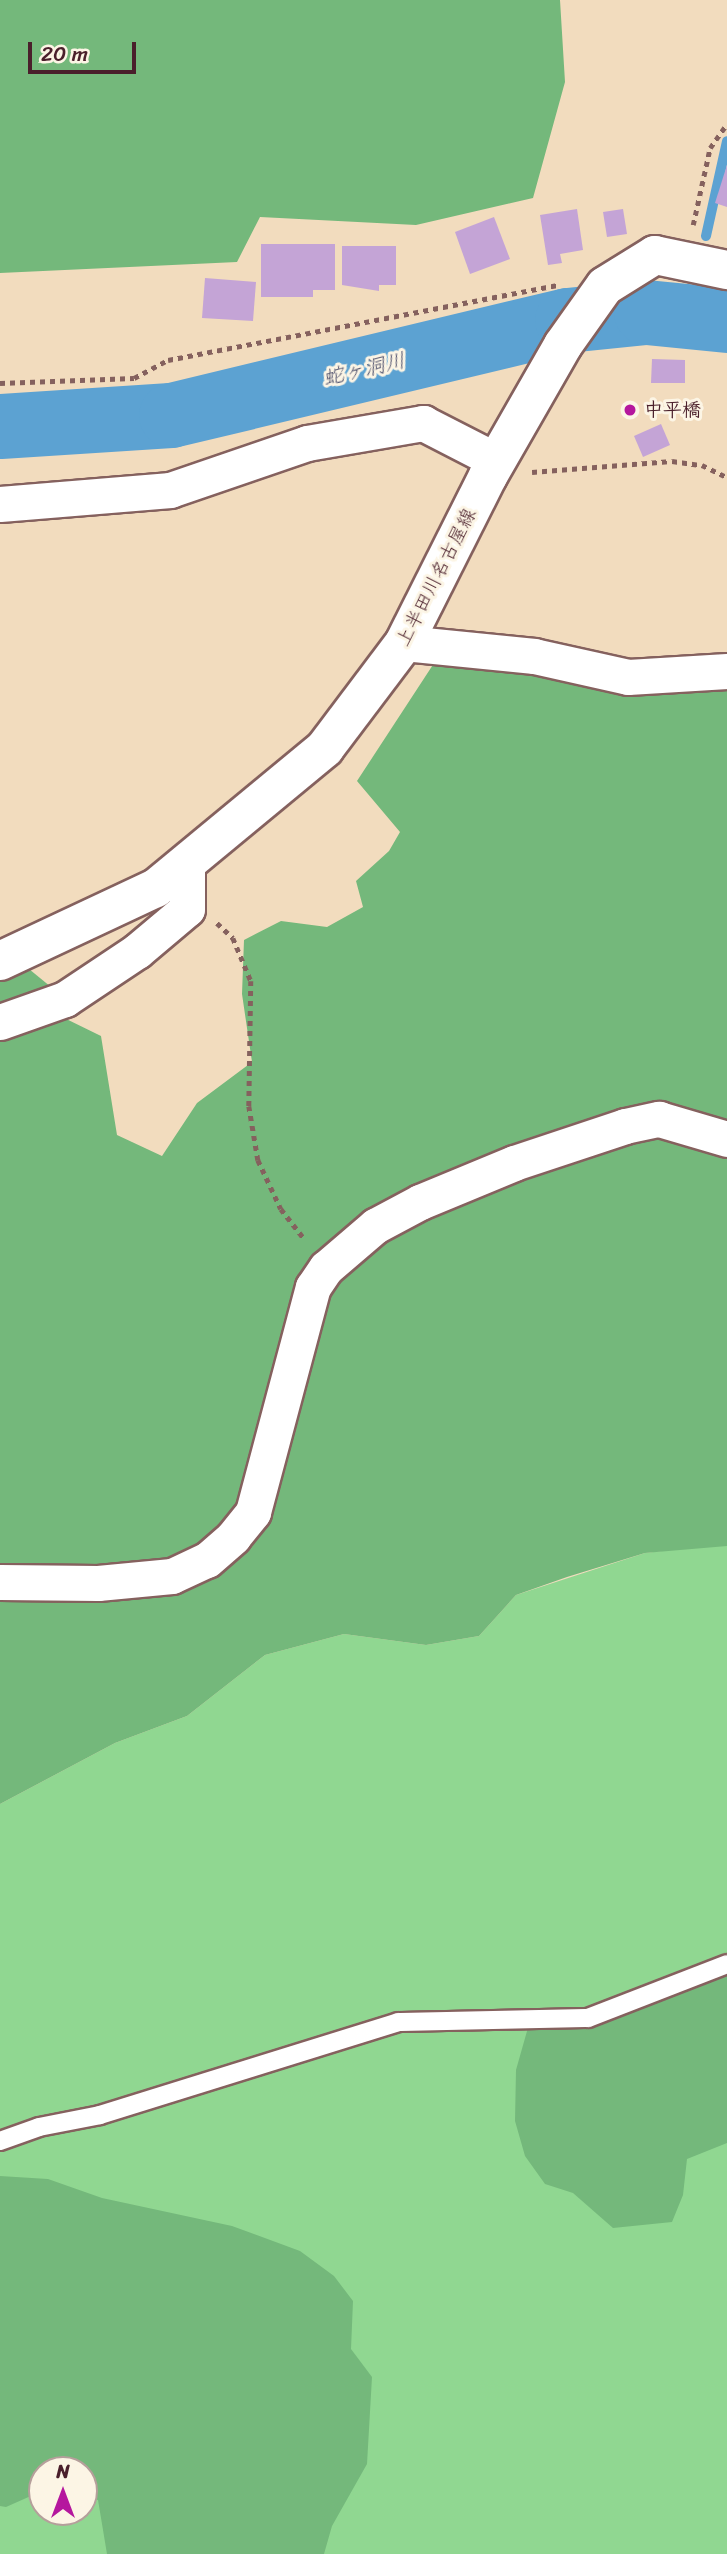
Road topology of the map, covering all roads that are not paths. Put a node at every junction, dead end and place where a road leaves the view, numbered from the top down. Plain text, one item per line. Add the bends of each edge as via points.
1 (727, 270) edge
2 (493, 469) junction
3 (0, 504) edge
4 (404, 643) junction
5 (727, 671) edge
6 (188, 880) junction
7 (0, 961) edge
8 (0, 1023) edge
9 (727, 1139) edge
10 (0, 1581) edge
11 (727, 1964) edge
12 (0, 2141) edge

1 - 2 main road, 上半田川名古屋線 via 655,255 605,286 563,345
2 - 3 street via 423,423 307,443 170,490
2 - 4 main road, 上半田川名古屋線
4 - 5 street via 534,656 628,677
4 - 6 main road, 上半田川名古屋線 via 325,748
6 - 7 main road, 上半田川名古屋線 via 156,888
6 - 8 street via 187,909 126,958 65,999
9 - 10 street via 659,1119 625,1126 419,1202 375,1226 326,1268 313,1287 253,1512 233,1537 207,1560 172,1576 97,1583
11 - 12 lane via 588,2018 398,2022 100,2115 39,2127

